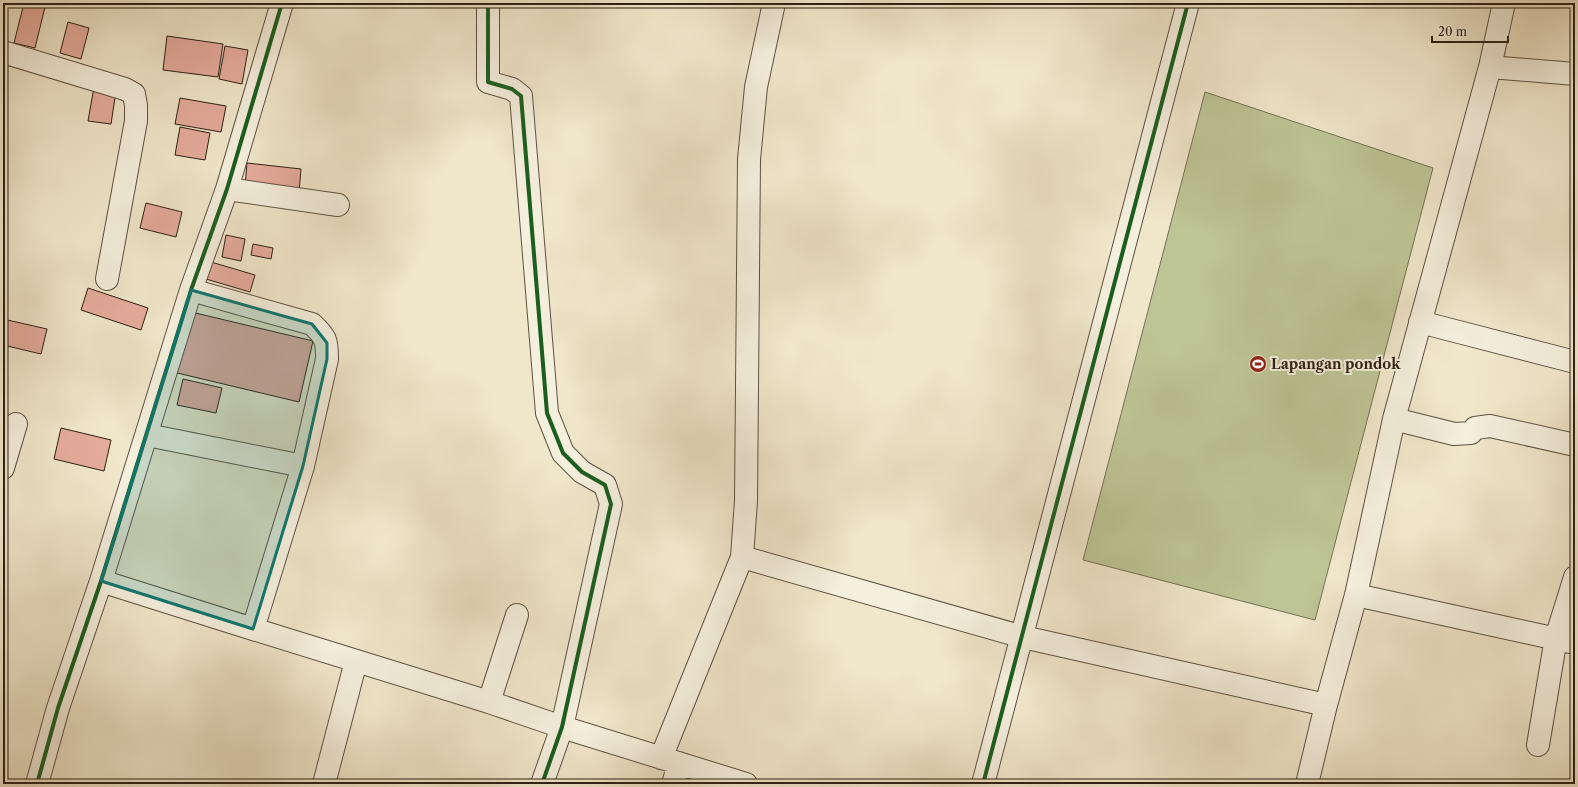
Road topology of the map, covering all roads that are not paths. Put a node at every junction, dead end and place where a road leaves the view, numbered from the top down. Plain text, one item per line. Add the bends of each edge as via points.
1 (282, 3) edge
2 (488, 3) edge
3 (774, 3) edge
4 (1188, 3) edge
5 (1504, 3) edge
6 (3, 52) edge
7 (1490, 67) junction
8 (1575, 74) edge
9 (227, 189) junction
10 (338, 206) dead end
11 (107, 280) dead end
12 (191, 290) junction
13 (1420, 322) junction
14 (1575, 362) edge
15 (1394, 419) junction
16 (16, 424) dead end
17 (147, 435) junction
18 (1575, 445) edge
19 (303, 466) junction
20 (3, 468) edge
21 (742, 557) junction
22 (1575, 577) edge
23 (101, 581) junction
24 (1356, 595) junction
25 (517, 615) dead end
26 (253, 630) junction
27 (1022, 638) junction
28 (1566, 640) edge
29 (356, 661) junction
30 (489, 702) junction
31 (1326, 705) junction
32 (562, 727) junction
33 (1538, 745) dead end
34 (670, 760) junction
35 (325, 780) dead end
36 (37, 784) edge
37 (542, 784) edge
38 (673, 784) edge
39 (746, 784) edge
40 (983, 784) edge
41 (1307, 784) edge

1 - 9 street
2 - 32 street via 488,82 512,88 521,96 547,413 563,453 582,472 605,485 611,504
3 - 21 street via 756,87 749,159 746,501
4 - 27 street
5 - 7 street
6 - 11 street via 125,89 134,94 136,121
7 - 8 street
7 - 13 street
9 - 10 street
9 - 12 street
12 - 17 street
12 - 19 street via 312,324 324,335 327,359
13 - 14 street
13 - 15 street
15 - 18 street via 1454,434 1471,433 1476,428 1490,426
15 - 24 street
16 - 20 street
17 - 19 street
17 - 23 street
19 - 26 street
21 - 27 street
21 - 34 street
22 - 28 street
23 - 26 street
23 - 36 street via 58,708
24 - 28 street
24 - 31 street
25 - 30 street
26 - 29 street
27 - 31 street
27 - 40 street
28 - 33 street
29 - 30 street
29 - 35 street
30 - 32 street
31 - 41 street
32 - 34 street
32 - 37 street
34 - 38 street
34 - 39 street

